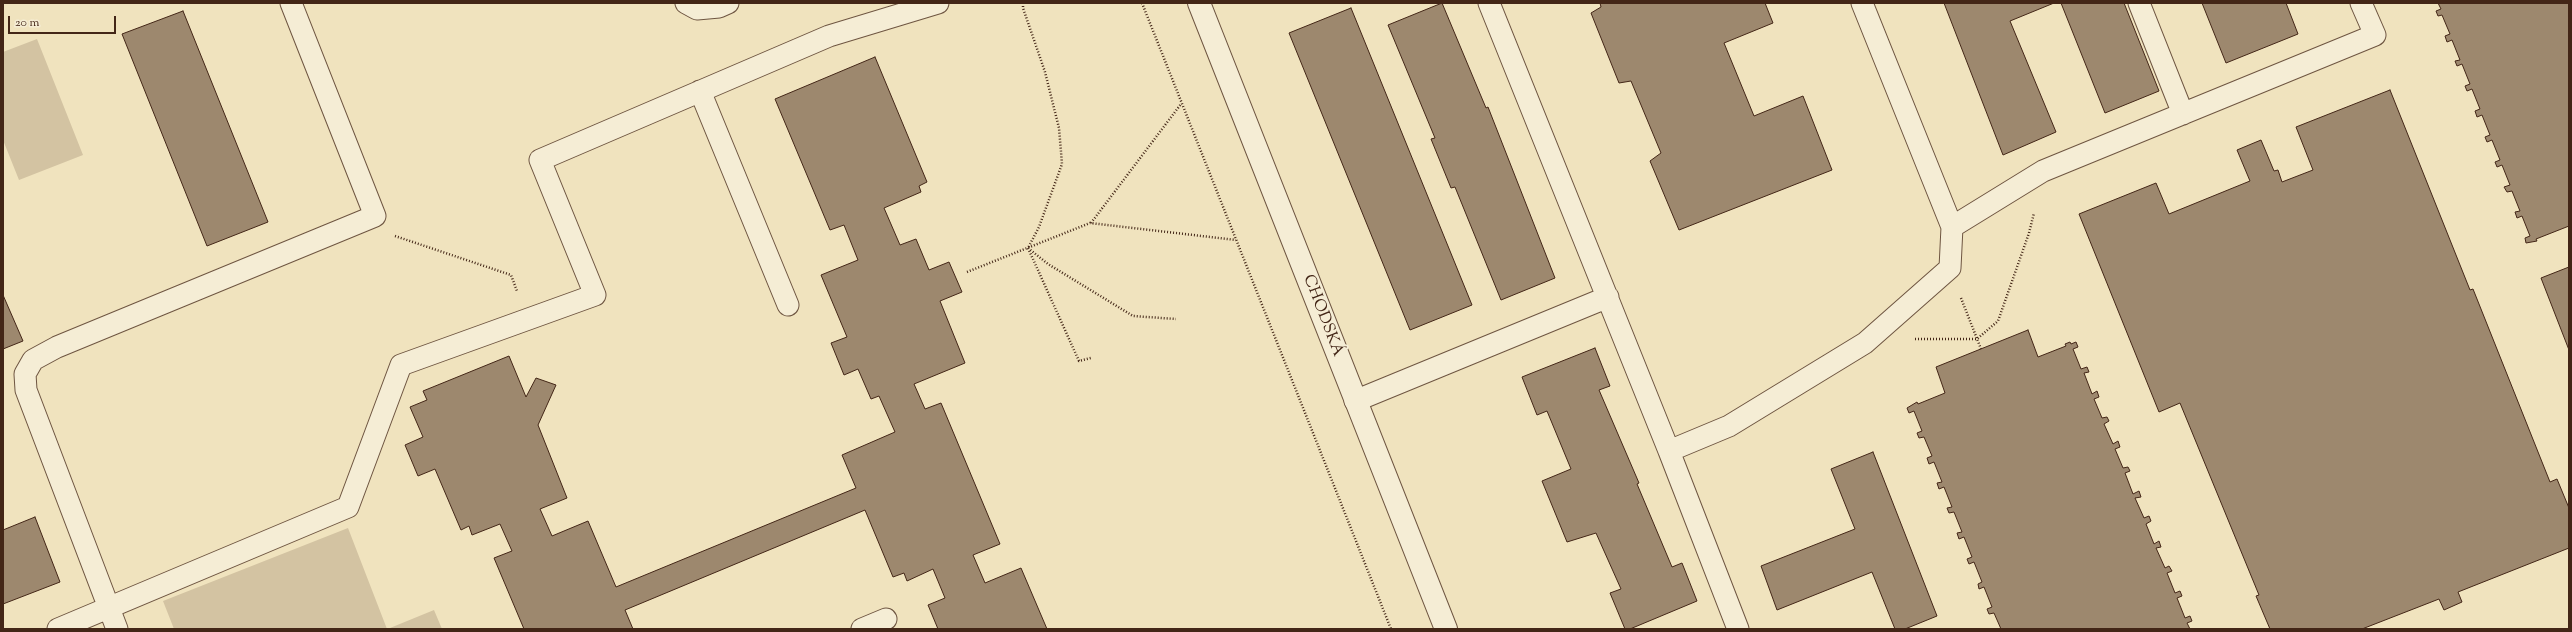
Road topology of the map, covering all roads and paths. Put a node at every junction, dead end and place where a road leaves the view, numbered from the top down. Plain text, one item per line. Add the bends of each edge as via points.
1 (291, 3) edge
2 (686, 3) edge
3 (728, 3) edge
4 (938, 3) edge
5 (1023, 3) edge
6 (1142, 3) edge
7 (1199, 3) edge
8 (1489, 3) edge
9 (1862, 3) edge
10 (2139, 3) edge
11 (2361, 3) edge
12 (700, 92) junction
13 (1181, 104) junction
14 (2183, 114) junction
15 (2043, 171) junction
16 (357, 223) junction
17 (1090, 223) junction
18 (1952, 227) junction
19 (1236, 240) junction
20 (1028, 248) junction
21 (1950, 268) junction
22 (967, 272) dead end
23 (1608, 297) junction
24 (788, 306) dead end
25 (1176, 319) dead end
26 (527, 320) junction
27 (1977, 338) junction
28 (1865, 343) junction
29 (1982, 349) dead end
30 (1091, 358) dead end
31 (1355, 401) junction
32 (1669, 451) junction
33 (110, 609) junction
34 (886, 619) dead end
35 (58, 629) edge
36 (117, 629) edge
37 (862, 629) edge
38 (1391, 629) edge
39 (1446, 629) edge
40 (1738, 629) edge

1 - 16 lane via 375,216
2 - 3 lane via 697,9 719,7
4 - 12 lane via 829,36
5 - 20 path via 1045,72 1059,128 1062,164 1039,227
6 - 13 path
7 - 31 street, CHODSKÁ
8 - 23 lane
9 - 18 lane
10 - 14 lane
11 - 14 lane via 2375,35
12 - 24 lane
12 - 26 lane via 540,160 595,295
13 - 17 path
13 - 19 path
14 - 15 lane
15 - 18 lane
15 - 27 path via 2029,233 1998,320
16 - 26 path via 511,275
16 - 33 lane via 57,347 33,360 25,374 26,390
17 - 19 path
17 - 20 path
18 - 21 lane
19 - 38 path
20 - 22 path
20 - 25 path via 1048,264 1133,316
20 - 30 path via 1078,361
21 - 27 path
21 - 28 lane
23 - 31 lane
23 - 32 lane
26 - 33 lane via 401,365 348,507
27 - 28 path via 1902,338
27 - 29 path
28 - 32 lane via 1729,426
31 - 39 street, CHODSKÁ
32 - 40 lane
33 - 35 lane
33 - 36 lane
34 - 37 lane

